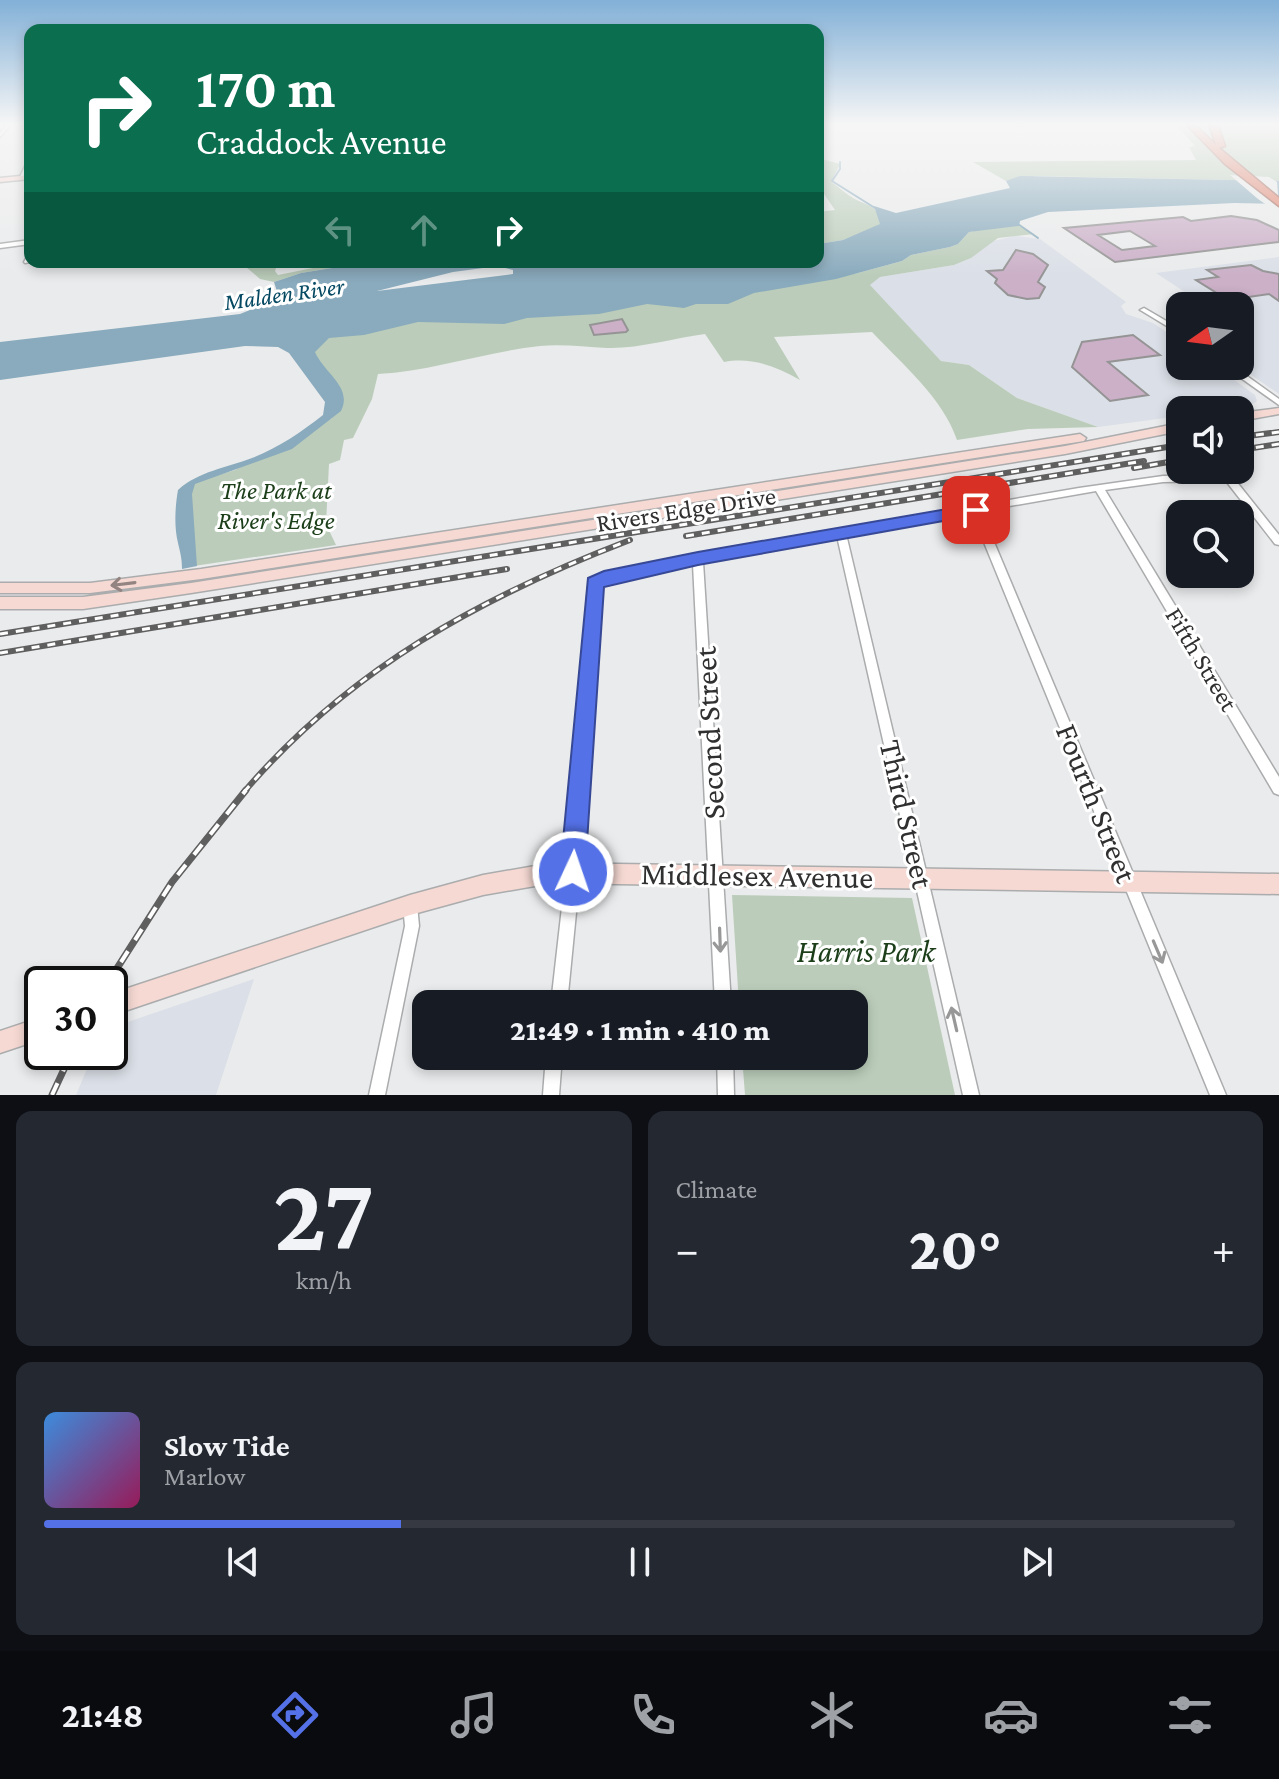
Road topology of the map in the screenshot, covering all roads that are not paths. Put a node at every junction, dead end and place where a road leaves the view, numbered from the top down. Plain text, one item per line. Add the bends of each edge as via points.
1 (1247, 174) edge
2 (1248, 174) edge
3 (24, 178) edge
4 (0, 180) edge
5 (1279, 195) edge
6 (1279, 203) edge
7 (24, 243) edge
8 (0, 246) edge
9 (1144, 310) dead end
10 (1166, 323) edge
11 (1247, 380) edge
12 (1279, 403) edge
13 (1279, 411) edge
14 (1254, 415) edge
15 (1166, 429) edge
16 (1166, 430) edge
17 (1099, 488) junction
18 (976, 510) junction
19 (841, 533) junction
20 (1279, 542) edge
21 (698, 558) junction
22 (0, 588) edge
23 (0, 603) edge
24 (1279, 789) edge
25 (573, 872) junction
26 (718, 875) junction
27 (921, 877) junction
28 (1128, 880) junction
29 (1279, 884) edge
30 (410, 905) junction
31 (560, 990) edge
32 (722, 990) edge
33 (128, 999) edge
34 (24, 1034) edge
35 (0, 1042) edge
36 (553, 1070) edge
37 (725, 1070) edge
38 (377, 1095) edge
39 (551, 1095) edge
40 (726, 1095) edge
41 (971, 1095) edge
42 (1218, 1095) edge

1 - 6 highway
2 - 5 highway
3 - 4 main road
7 - 8 street
9 - 10 street
11 - 12 street
13 - 14 main road
15 -> 22 main road, Rivers Edge Drive via 838,473 201,574 90,588
16 - 23 main road, Rivers Edge Drive via 191,588 83,603
17 - 18 street
17 - 20 street via 1229,478
17 - 24 street, Fifth Street
18 - 19 street
18 - 28 street, Fourth Street
19 - 21 street
19 - 27 street, Third Street
21 - 25 street via 598,581 593,587
21 - 26 street, Second Street
25 - 26 main road, Middlesex Avenue
25 - 30 main road, Middlesex Avenue via 508,879
25 - 31 street
26 - 27 main road, Middlesex Avenue
26 -> 32 street, Second Street
27 - 28 main road, Middlesex Avenue
41 -> 27 street, Third Street
28 - 29 main road, Middlesex Avenue
28 -> 42 street, Fourth Street
30 - 33 main road, Middlesex Avenue
30 - 38 street via 412,926
34 - 35 main road
36 - 39 street
37 - 40 street

